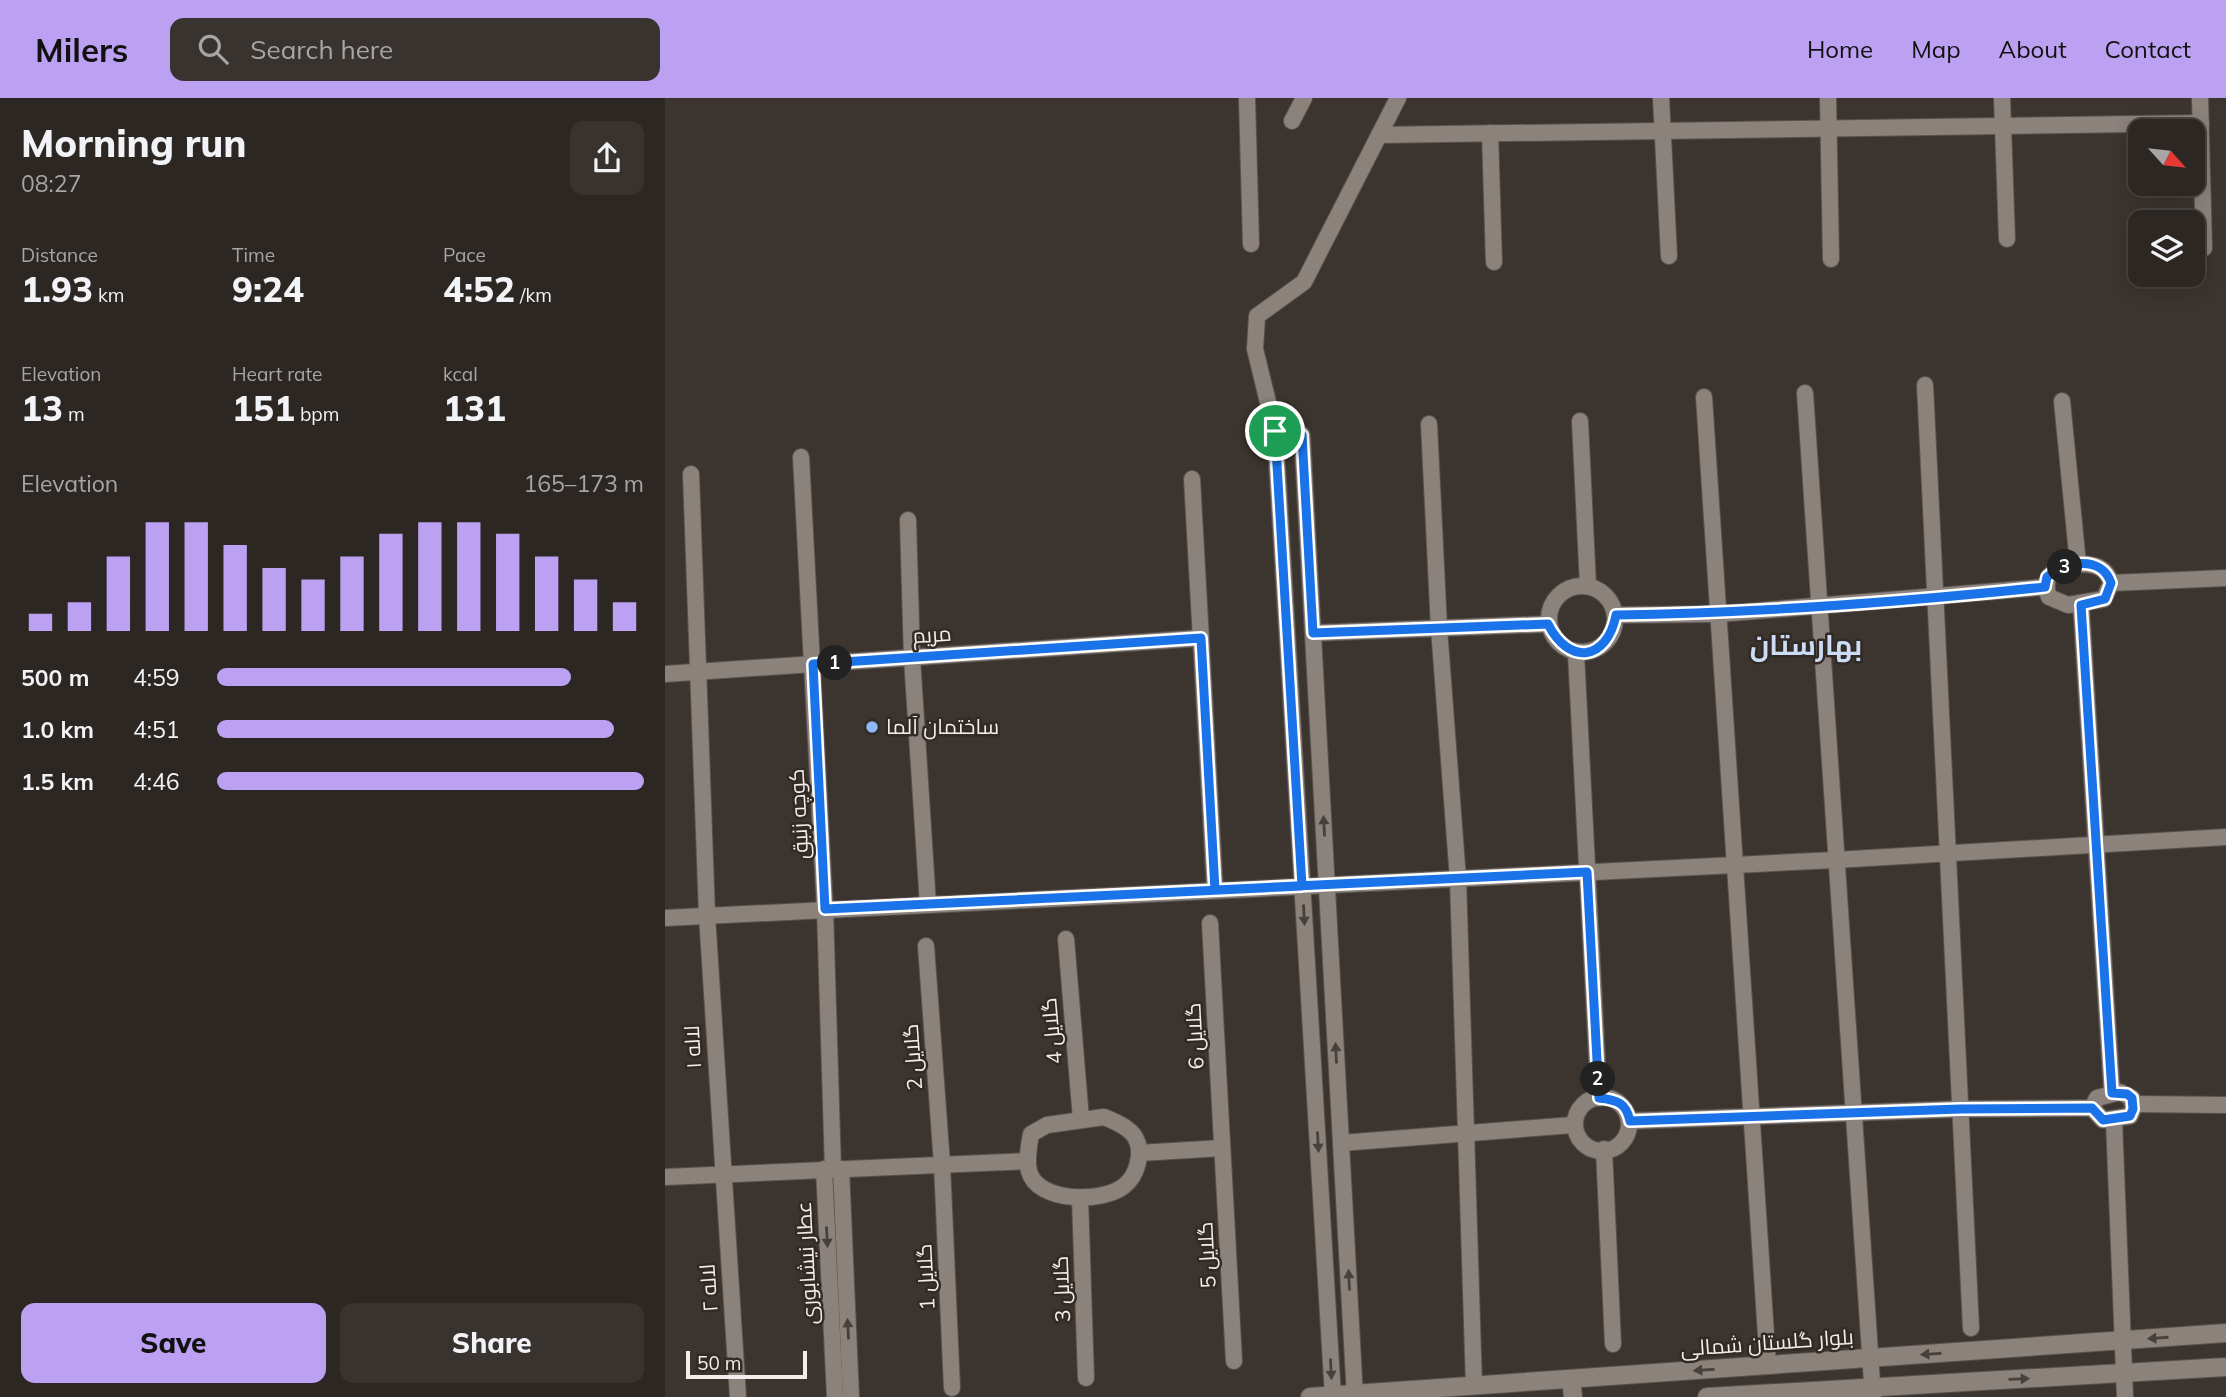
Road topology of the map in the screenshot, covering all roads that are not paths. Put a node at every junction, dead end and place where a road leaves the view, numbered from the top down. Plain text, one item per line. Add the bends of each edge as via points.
1 (1247, 98) edge
2 (1304, 98) edge
3 (1398, 98) edge
4 (1661, 98) edge
5 (1828, 98) edge
6 (2002, 98) edge
7 (2200, 98) edge
8 (2201, 119) edge
9 (1292, 121) dead end
10 (2128, 124) edge
11 (2002, 126) junction
12 (1829, 128) junction
13 (1663, 130) junction
14 (1490, 133) junction
15 (1380, 135) junction
16 (2007, 239) dead end
17 (1251, 244) dead end
18 (1669, 257) dead end
19 (1831, 258) dead end
20 (1494, 262) dead end
21 (1925, 385) dead end
22 (1805, 393) dead end
23 (1704, 397) dead end
24 (2062, 401) dead end
25 (1580, 421) dead end
26 (1429, 424) dead end
27 (1275, 431) junction
28 (801, 457) dead end
29 (691, 474) dead end
30 (1192, 479) dead end
31 (908, 520) dead end
32 (2078, 564) junction
33 (2226, 578) edge
34 (2111, 583) junction
35 (1588, 586) junction
36 (2045, 587) junction
37 (1935, 598) junction
38 (2081, 605) junction
39 (1819, 607) junction
40 (1719, 614) junction
41 (1616, 615) junction
42 (1548, 624) junction
43 (1439, 628) junction
44 (1313, 633) junction
45 (1201, 638) junction
46 (1576, 653) junction
47 (912, 658) junction
48 (813, 664) junction
49 (698, 672) junction
50 (665, 674) edge
51 (2226, 837) edge
52 (2096, 844) junction
53 (1948, 853) junction
54 (1835, 860) junction
55 (1737, 865) junction
56 (1587, 872) junction
57 (1458, 879) junction
58 (1327, 885) junction
59 (1302, 886) junction
60 (1215, 890) junction
61 (928, 905) junction
62 (825, 909) junction
63 (707, 915) junction
64 (665, 918) edge
65 (1210, 923) dead end
66 (1066, 939) dead end
67 (926, 946) dead end
68 (2112, 1093) junction
69 (1599, 1098) junction
70 (2134, 1104) junction
71 (2226, 1105) edge
72 (2092, 1108) junction
73 (1960, 1109) junction
74 (1852, 1115) junction
75 (1753, 1118) junction
76 (1081, 1119) junction
77 (2114, 1120) junction
78 (1630, 1121) junction
79 (1573, 1125) junction
80 (1466, 1134) junction
81 (1341, 1143) junction
82 (1222, 1148) junction
83 (1604, 1149) junction
84 (1139, 1153) junction
85 (1028, 1161) junction
86 (942, 1164) junction
87 (832, 1169) junction
88 (722, 1176) junction
89 (665, 1177) edge
90 (1080, 1198) junction
91 (1971, 1328) dead end
92 (2226, 1333) edge
93 (2122, 1340) junction
94 (1613, 1344) dead end
95 (1868, 1359) junction
96 (1234, 1361) dead end
97 (1768, 1365) junction
98 (2226, 1367) edge
99 (2123, 1374) junction
100 (1086, 1378) dead end
101 (1474, 1386) junction
102 (952, 1388) dead end
103 (1572, 1388) edge
104 (1873, 1393) edge
105 (1355, 1395) edge
106 (1333, 1396) edge
107 (1741, 1396) edge
108 (738, 1397) edge
109 (835, 1397) edge
110 (851, 1397) edge
111 (1310, 1397) edge
112 (1707, 1397) edge
113 (2125, 1397) edge

1 - 17 street
2 - 9 street
3 - 15 street
4 - 13 street
5 - 12 street
6 - 11 street
7 - 8 street
10 - 11 street
11 - 12 street
11 - 16 street
12 - 13 street
12 - 19 street
13 - 14 street
13 - 18 street
14 - 15 street
14 - 20 street
15 - 27 street via 1304,282 1257,316 1255,349
21 - 37 street
22 - 39 street
23 - 40 street
24 - 32 street
25 - 35 street
26 - 43 street
27 - 44 street via 1293,427 1302,435
27 - 59 street
28 - 48 street, کوچه زنبق
29 - 49 street, لاله ۱
30 - 45 street
31 - 47 street
32 - 34 street via 2101,568
32 - 36 street via 2055,570
33 - 34 street
34 - 38 street via 2105,599
35 - 41 street via 1607,596
35 - 42 street via 1567,589 1552,603
36 - 37 street
36 - 38 street via 2057,603
37 - 39 street
37 - 53 street
38 - 52 street
39 - 40 street
39 - 54 street
40 - 41 street
40 - 55 street
41 - 46 street via 1612,635 1597,650
42 - 43 street
42 - 46 street via 1557,643
43 - 44 street
43 - 57 street
58 -> 44 street
45 - 47 street, مریم
45 - 60 street
46 - 56 street
47 - 48 street, مریم
47 - 61 street
48 - 49 street, مریم
48 - 62 street, کوچه زنبق
49 - 50 street, مریم
49 - 63 street, لاله ۱
51 - 52 street
52 - 53 street
52 - 68 street
53 - 54 street
53 - 73 street
54 - 55 street
54 - 74 street
55 - 56 street
55 - 75 street
56 - 57 street
56 - 69 street
57 - 58 street
57 - 80 street
58 - 59 street
81 -> 58 street
59 - 60 street
59 -> 106 street
60 - 61 street
61 - 62 street
62 - 63 street
62 - 87 street, کوچه زنبق
63 - 64 street
63 - 88 street, لاله ۱
65 - 82 street, گلایل 6
66 - 76 street, گلایل 4
67 - 86 street, گلایل 2
68 - 70 street via 2127,1094
68 - 72 street via 2097,1098
69 - 78 street via 1620,1102
69 - 79 street via 1582,1105
70 - 71 street
70 - 77 street via 2130,1116
72 - 73 street
72 - 77 street via 2098,1118
73 - 74 street
73 - 91 street
74 - 75 street
74 - 95 street
75 - 78 street
75 - 97 street
76 - 84 street via 1104,1117 1119,1124 1135,1138
76 - 85 street via 1047,1125 1031,1134
77 - 93 street
78 - 83 street via 1625,1140 1618,1147
79 - 80 street
79 - 83 street via 1582,1143
80 - 81 street
80 - 101 street
105 -> 81 street
82 - 84 street
82 - 96 street, گلایل 5
83 - 94 street
84 - 90 street via 1136,1171 1123,1187
85 - 86 street
85 - 90 street via 1029,1173 1051,1193
86 - 87 street
86 - 102 street, گلایل 1
87 - 88 street
87 -> 109 street, عطار نیشابوری
110 -> 87 street
88 - 89 street
88 - 108 street, لاله ۲
90 - 100 street, گلایل 3
92 -> 93 street, بلوار گلستان شمالی
93 -> 95 street, بلوار گلستان شمالی
93 - 99 street
95 - 97 street, بلوار گلستان شمالی
95 - 104 street
97 -> 103 street, بلوار گلستان شمالی
98 - 99 street
104 -> 99 street
99 - 113 street
101 - 103 street, بلوار گلستان شمالی
101 - 105 street, بلوار گلستان شمالی
104 - 107 street
105 - 106 street, بلوار گلستان شمالی
106 - 111 street, بلوار گلستان شمالی
107 - 112 street

